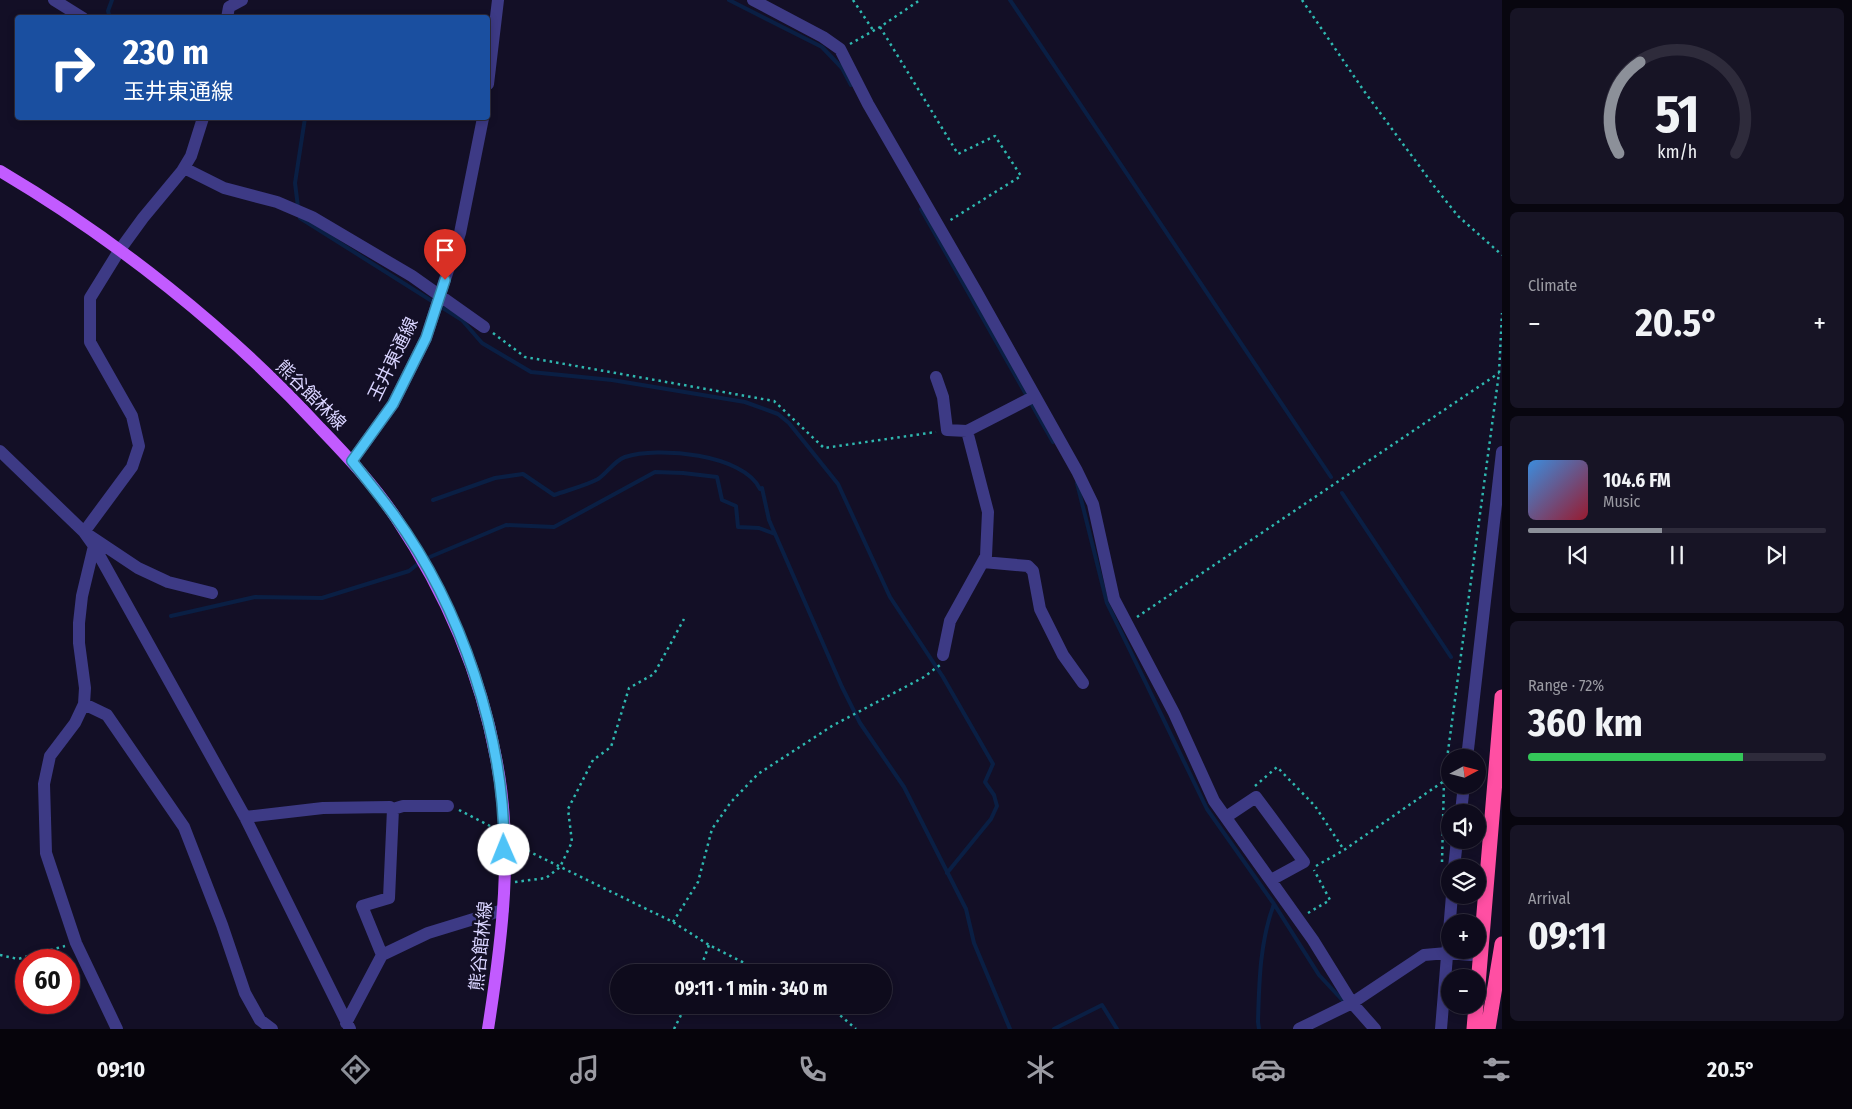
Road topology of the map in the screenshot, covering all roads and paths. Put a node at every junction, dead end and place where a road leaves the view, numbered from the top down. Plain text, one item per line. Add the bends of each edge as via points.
1 (54, 0) edge
2 (242, 0) edge
3 (498, 0) edge
4 (752, 0) edge
5 (853, 0) edge
6 (920, 0) edge
7 (1302, 0) edge
8 (78, 15) edge
9 (228, 15) edge
10 (880, 28) junction
11 (873, 30) junction
12 (840, 49) junction
13 (490, 67) edge
14 (202, 120) edge
15 (483, 120) edge
16 (184, 168) junction
17 (0, 171) edge
18 (940, 227) junction
19 (119, 251) junction
20 (1502, 255) edge
21 (440, 296) junction
22 (1502, 313) edge
23 (484, 326) joint
24 (1499, 374) junction
25 (936, 377) dead end
26 (1035, 397) junction
27 (947, 430) junction
28 (967, 431) junction
29 (0, 451) edge
30 (1502, 452) edge
31 (352, 461) junction
32 (84, 532) junction
33 (94, 546) junction
34 (983, 562) junction
35 (212, 593) dead end
36 (684, 619) dead end
37 (1127, 624) junction
38 (943, 655) joint
39 (1083, 684) dead end
40 (1502, 698) edge
41 (84, 704) junction
42 (1449, 749) edge
43 (1468, 749) edge
44 (1441, 783) edge
45 (1249, 790) dead end
46 (1445, 794) edge
47 (448, 806) joint
48 (393, 809) junction
49 (245, 817) junction
50 (1226, 817) junction
51 (504, 834) junction
52 (1344, 850) junction
53 (1442, 859) edge
54 (560, 868) junction
55 (1271, 880) junction
56 (504, 883) junction
57 (503, 910) junction
58 (1298, 919) junction
59 (672, 922) junction
60 (76, 943) junction
61 (1502, 944) edge
62 (709, 945) junction
63 (1441, 954) edge
64 (0, 955) edge
65 (382, 956) junction
66 (1447, 959) edge
67 (702, 964) edge
68 (746, 964) edge
69 (1479, 969) edge
70 (1352, 1003) junction
71 (682, 1014) edge
72 (839, 1014) edge
73 (1475, 1014) edge
74 (348, 1026) edge
75 (117, 1029) edge
76 (272, 1029) edge
77 (488, 1029) edge
78 (674, 1029) edge
79 (856, 1029) edge
80 (1299, 1029) edge
81 (1375, 1029) edge
82 (1441, 1029) edge
83 (1474, 1029) edge
84 (1488, 1029) edge

1 - 8 street
2 - 9 street via 229,7
3 - 13 street
4 - 12 street
5 - 11 path
6 - 10 path
7 - 20 path via 1434,186 1458,216
10 - 11 path
10 - 18 path via 958,154 995,136 1021,176
11 - 12 path
12 - 18 street via 868,104
14 - 16 street
15 - 21 street, 玉井東通線 via 460,233
16 - 19 street
16 - 21 street via 224,188 276,202 312,217
17 - 19 main road, 熊谷館林線
18 - 26 street
19 - 31 main road, 熊谷館林線 via 190,304 250,358
19 - 32 street via 90,298 90,342 132,416 138,446 132,467
21 - 23 street
21 - 31 street, 玉井東通線 via 426,338 393,404
22 - 24 path
23 - 27 path via 525,357 774,401 824,448
24 - 37 path
24 - 42 path
25 - 27 street via 943,397
26 - 28 street
26 - 37 street via 1093,504 1114,598
27 - 28 street
28 - 34 street via 988,512
29 - 32 street
30 - 43 street
31 - 51 main road, 熊谷館林線 via 395,516 422,560 471,665 497,759
32 - 33 street
32 - 35 street via 138,568 168,582
33 - 41 street via 82,596 80,623
33 - 49 street
34 - 38 street via 950,621
34 - 39 street via 1028,566 1033,571 1040,608 1063,655
36 - 54 path via 654,674 630,688 611,747 593,760 568,809 572,842
37 - 50 street via 1174,713 1214,801
38 - 59 path via 942,664 924,677 832,726 758,774 731,802 712,830 698,882
40 - 69 highway
41 - 60 street via 75,724 50,756 44,784 46,853
41 - 76 street via 106,715 184,827 245,993 260,1020
44 - 52 path
45 - 52 path via 1277,767 1315,806
46 - 53 path
47 - 48 street
47 - 51 path
48 - 49 street via 390,806 323,808
48 - 65 street via 389,898 362,906
49 - 74 street
50 - 55 street
50 - 55 street via 1256,797 1304,862
51 - 54 path
51 - 56 main road, 熊谷館林線
52 - 58 path via 1313,868 1330,900
54 - 56 path via 546,878
54 - 59 path
55 - 58 street
56 - 57 main road, 熊谷館林線
57 - 65 street via 428,933
57 - 77 main road, 熊谷館林線
58 - 70 street
59 - 62 path
60 - 64 path via 18,959
60 - 75 street
61 - 84 highway
62 - 67 path
62 - 68 path
63 - 70 street via 1424,956
65 - 74 street
66 - 82 street
70 - 80 street
70 - 81 street
71 - 78 path
72 - 79 path
73 - 83 highway

